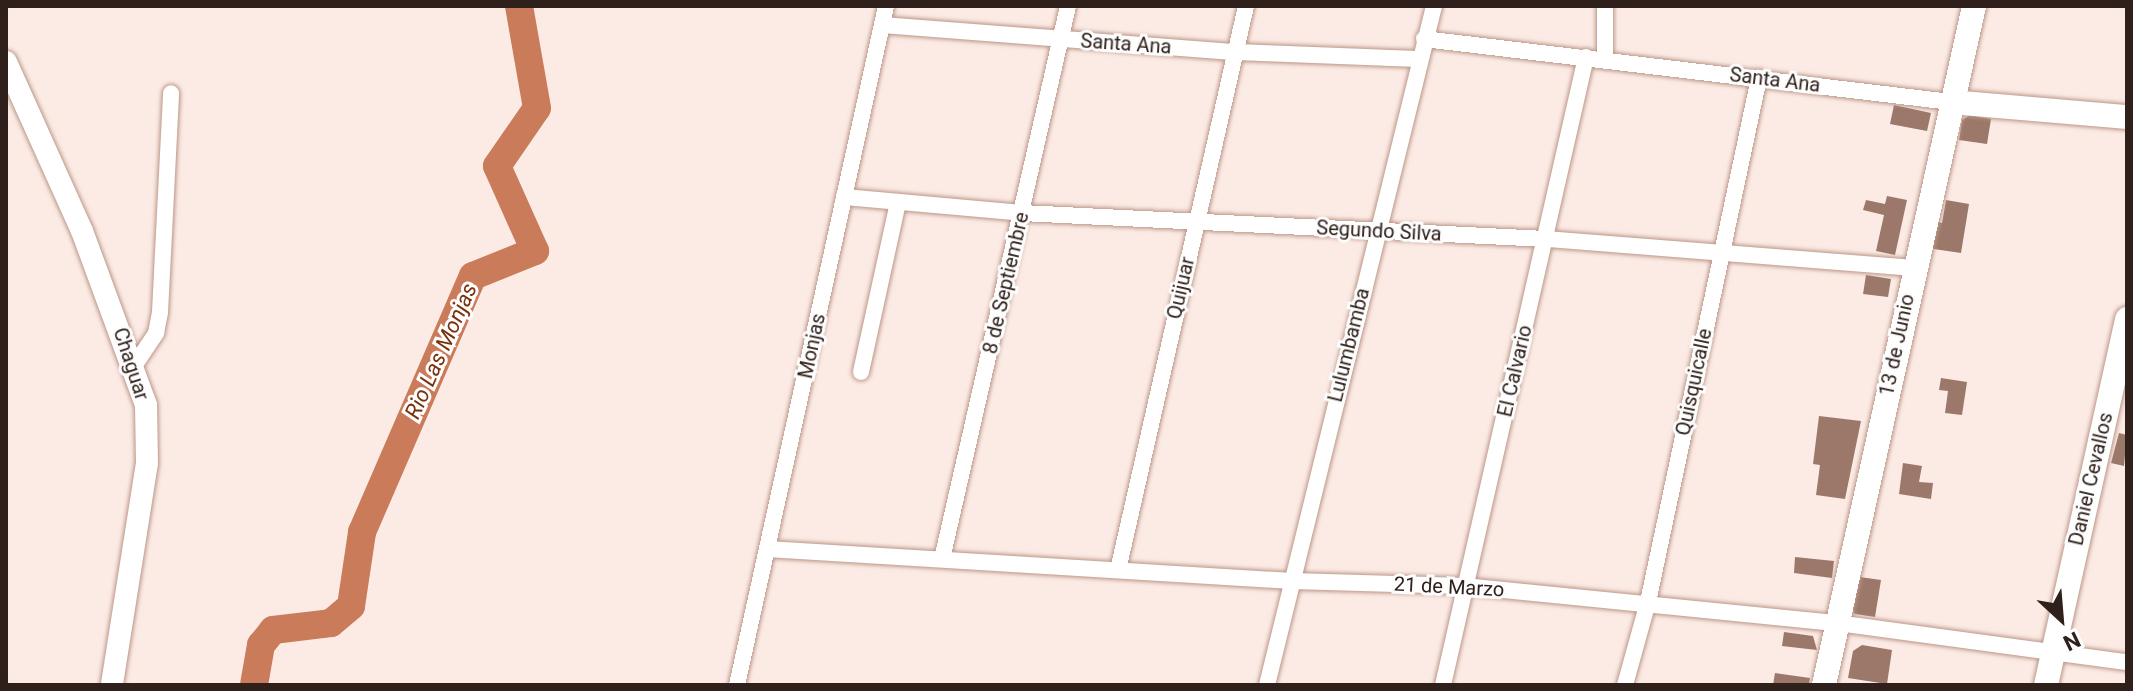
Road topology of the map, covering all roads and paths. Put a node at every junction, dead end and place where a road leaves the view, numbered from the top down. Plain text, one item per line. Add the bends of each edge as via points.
1 (886, 6) edge
2 (1068, 6) edge
3 (1246, 6) edge
4 (1434, 6) edge
5 (1605, 6) edge
6 (1974, 6) edge
7 (882, 25) junction
8 (1061, 39) junction
9 (1424, 39) junction
10 (1236, 52) junction
11 (1586, 57) junction
12 (1605, 58) junction
13 (1419, 59) junction
14 (6, 62) edge
15 (1759, 78) junction
16 (171, 93) dead end
17 (1951, 102) junction
18 (2127, 117) edge
19 (844, 197) junction
20 (898, 202) junction
21 (1022, 213) junction
22 (1196, 222) junction
23 (1377, 231) junction
24 (1547, 239) junction
25 (1722, 251) junction
26 (1913, 268) junction
27 (2127, 319) edge
28 (134, 366) junction
29 (861, 372) dead end
30 (767, 549) junction
31 (942, 559) junction
32 (1118, 570) junction
33 (1292, 581) junction
34 (1464, 586) junction
35 (1648, 602) junction
36 (1837, 623) junction
37 (2053, 650) junction
38 (2127, 662) edge
39 (112, 685) edge
40 (737, 685) edge
41 (1267, 685) edge
42 (1443, 685) edge
43 (1625, 685) edge
44 (1824, 685) edge
45 (2046, 685) edge

1 - 7 street, Monjas
2 - 8 street, 8 de Septiembre
3 - 10 street, Quijuar
4 - 9 street, Lulumbamba
5 - 12 street
6 - 17 main road, 13 de Junio
7 - 8 street, Santa Ana
7 - 19 street, Monjas
8 - 10 street, Santa Ana
8 - 21 street, 8 de Septiembre
9 - 11 street, Santa Ana
9 - 13 street, Lulumbamba
10 - 13 street, Santa Ana
10 - 22 street, Quijuar
11 - 12 street, Santa Ana
11 - 24 street, El Calvario
12 - 15 street, Santa Ana
13 - 23 street, Lulumbamba
14 - 28 street, Chaguar via 82,231
15 - 17 street, Santa Ana
15 - 25 street, Quisquicalle
16 - 28 street via 160,312 156,333
17 - 18 main road, Santa Ana
17 - 26 main road, 13 de Junio
19 - 20 street, Segundo Silva
19 - 30 street, Monjas
20 - 21 street, Segundo Silva
20 - 29 street
21 - 22 street, Segundo Silva
21 - 31 street, 8 de Septiembre
22 - 23 street, Segundo Silva
22 - 32 street, Quijuar
23 - 24 street, Segundo Silva
23 - 33 street, Lulumbamba
24 - 25 street, Segundo Silva
24 - 34 street, El Calvario
25 - 26 street, Segundo Silva
25 - 35 street, Quisquicalle
26 - 36 main road, 13 de Junio
27 - 37 main road, Daniel Cevallos
28 - 39 street, Chaguar via 146,405 147,463
30 - 31 street, 21 de Marzo
30 - 40 street, Monjas
31 - 32 street, 21 de Marzo
32 - 33 street, 21 de Marzo
33 - 34 street, 21 de Marzo
33 - 41 street, Lulumbamba
34 - 35 street, 21 de Marzo
34 - 42 street, El Calvario
35 - 36 street, 21 de Marzo
35 - 43 street, Quisquicalle
36 - 37 street, 21 de Marzo
36 - 44 main road, 13 de Junio
37 - 38 street, 21 de Marzo
37 - 45 main road, Daniel Cevallos

